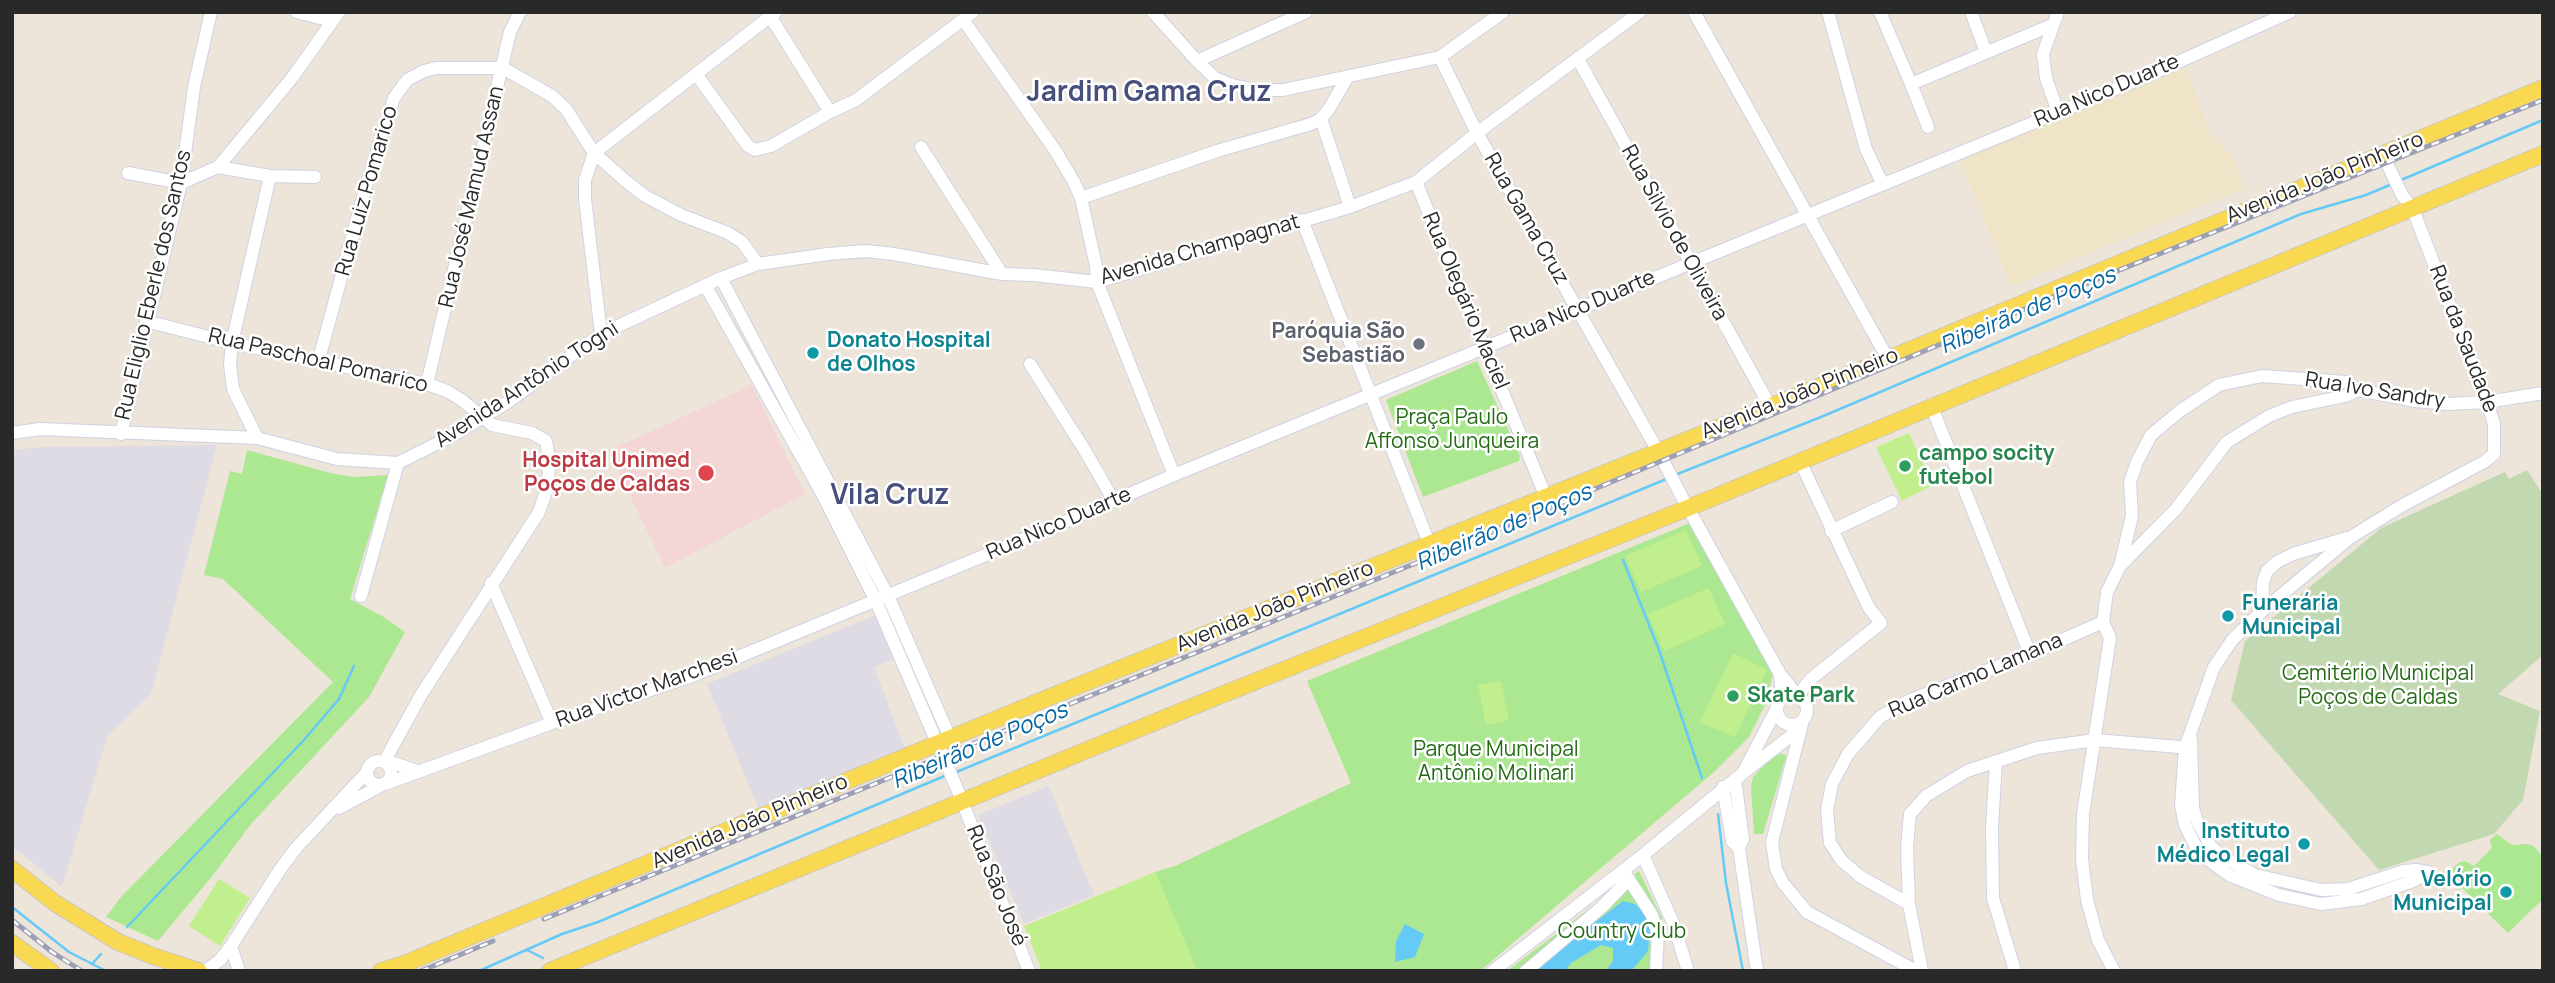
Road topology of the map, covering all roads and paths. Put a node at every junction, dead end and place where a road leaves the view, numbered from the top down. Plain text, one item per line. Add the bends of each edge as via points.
1 (211, 12) edge
2 (296, 12) edge
3 (520, 12) edge
4 (1153, 12) edge
5 (1306, 12) edge
6 (1503, 12) edge
7 (1640, 12) edge
8 (1694, 12) edge
9 (1828, 12) edge
10 (1880, 12) edge
11 (1971, 12) edge
12 (2058, 12) edge
13 (2290, 12) edge
14 (773, 14) edge
15 (335, 17) edge
16 (968, 17) edge
17 (2052, 25) junction
18 (1986, 52) junction
19 (1440, 57) junction
20 (1578, 59) junction
21 (1197, 61) junction
22 (503, 68) junction
23 (696, 74) junction
24 (1346, 78) junction
25 (1911, 84) junction
26 (2543, 88) edge
27 (2058, 112) junction
28 (830, 113) junction
29 (1321, 119) junction
30 (1928, 127) dead end
31 (1477, 133) junction
32 (921, 147) dead end
33 (594, 153) junction
34 (2543, 154) edge
35 (2386, 161) junction
36 (218, 167) junction
37 (128, 173) dead end
38 (270, 176) junction
39 (315, 177) dead end
40 (1416, 182) junction
41 (181, 183) junction
42 (1882, 183) junction
43 (1081, 198) junction
44 (2407, 201) junction
45 (1350, 207) junction
46 (1808, 214) junction
47 (1302, 220) junction
48 (1691, 262) junction
49 (758, 264) junction
50 (1002, 274) junction
51 (721, 278) junction
52 (1097, 282) junction
53 (705, 285) junction
54 (1578, 309) junction
55 (146, 321) junction
56 (601, 334) junction
57 (232, 343) junction
58 (1485, 348) junction
59 (319, 359) junction
60 (1888, 359) junction
61 (1030, 364) dead end
62 (427, 384) junction
63 (779, 388) junction
64 (2358, 390) junction
65 (2543, 393) edge
66 (765, 395) junction
67 (1370, 395) junction
68 (2487, 402) junction
69 (1931, 405) junction
70 (1770, 406) junction
71 (482, 418) junction
72 (12, 433) edge
73 (121, 434) junction
74 (257, 438) junction
75 (1658, 451) junction
76 (1800, 461) junction
77 (398, 463) junction
78 (1174, 475) junction
79 (828, 492) junction
80 (1546, 497) junction
81 (1114, 501) junction
82 (1892, 502) dead end
83 (1688, 508) junction
84 (1831, 531) junction
85 (2351, 537) junction
86 (1429, 543) junction
87 (2120, 566) junction
88 (491, 583) junction
89 (361, 596) dead end
90 (888, 596) junction
91 (876, 601) junction
92 (2262, 611) junction
93 (2103, 622) junction
94 (2030, 654) junction
95 (1780, 674) junction
96 (1798, 695) junction
97 (1779, 703) junction
98 (1799, 722) junction
99 (552, 723) junction
100 (2095, 740) junction
101 (2189, 744) junction
102 (944, 746) junction
103 (393, 747) junction
104 (1996, 761) junction
105 (384, 762) junction
106 (400, 765) junction
107 (417, 771) junction
108 (367, 772) junction
109 (1739, 776) junction
110 (384, 784) junction
111 (1723, 787) junction
112 (960, 796) junction
113 (330, 814) junction
114 (1739, 848) junction
115 (1643, 855) junction
116 (12, 869) edge
117 (1626, 874) junction
118 (1909, 904) junction
119 (12, 943) edge
120 (231, 946) junction
121 (45, 969) edge
122 (388, 969) edge
123 (1654, 969) edge
124 (199, 971) edge
125 (205, 971) edge
126 (239, 971) edge
127 (550, 971) edge
128 (1029, 971) edge
129 (1493, 971) edge
130 (1526, 971) edge
131 (1688, 971) edge
132 (1758, 971) edge
133 (1916, 971) edge
134 (1922, 971) edge
135 (2015, 971) edge
136 (2114, 971) edge

1 - 41 street, Rua Eliglio Eberle dos Santos via 194,87
2 - 15 street
3 - 22 street, Rua José Mamud Assan via 510,32
4 - 21 street
5 - 21 street
6 - 19 street
7 - 20 street, Avenida Champagnat
8 - 46 street
9 - 42 street via 1866,149
10 - 25 street
11 - 18 street
12 - 17 street
13 - 27 street, Rua Nico Duarte
14 - 23 street
14 - 28 street
15 - 36 street via 292,78
16 - 28 street via 856,100
16 - 43 street
17 - 18 street
17 - 27 street via 2043,54
18 - 25 street
19 - 24 street
19 - 31 street, Rua Gama Cruz
20 - 31 street, Avenida Champagnat
20 - 48 street, Rua Silvio de Oliveira
21 - 24 street via 1223,82 1256,90 1283,90
22 - 33 street via 560,102
22 - 59 street, Rua Luiz Pomarico via 436,68 413,75 399,87 366,186
22 - 62 street, Rua José Mamud Assan
23 - 28 street via 755,150
23 - 33 street
24 - 29 street
25 - 30 street
26 - 35 main road, Avenida João Pinheiro
27 - 42 street, Rua Nico Duarte
29 - 43 street
29 - 45 street
31 - 40 street, Avenida Champagnat
31 - 54 street, Rua Gama Cruz
32 - 50 street
33 - 49 street via 645,196 728,233
33 - 56 street via 585,180 585,199
34 - 44 main road
35 - 44 street, Rua da Saudade
35 - 60 main road, Avenida João Pinheiro
36 - 38 street
36 - 41 street
37 - 41 street
38 - 39 street
38 - 57 street
40 - 45 street, Avenida Champagnat
40 - 58 street, Rua Olegário Maciel
41 - 55 street, Rua Eliglio Eberle dos Santos
42 - 46 street, Rua Nico Duarte
43 - 52 street
44 - 68 street, Rua da Saudade
44 - 69 main road
45 - 47 street, Avenida Champagnat
46 - 48 street, Rua Nico Duarte
46 - 60 street
47 - 52 street, Avenida Champagnat
47 - 67 street
48 - 54 street, Rua Nico Duarte
48 - 70 street, Rua Silvio de Oliveira
49 - 50 street, Avenida Champagnat via 866,251
49 - 51 street, Avenida Champagnat
50 - 52 street, Avenida Champagnat
51 - 53 street, Avenida Champagnat
51 - 63 street
52 - 78 street
53 - 56 street, Avenida Antônio Togni
53 - 66 street
54 - 58 street, Rua Nico Duarte
54 - 75 street, Rua Gama Cruz
55 - 57 street, Rua Paschoal Pomarico
55 - 73 street, Rua Eliglio Eberle dos Santos
56 - 71 street, Avenida Antônio Togni
57 - 59 street, Rua Paschoal Pomarico
57 - 74 street via 233,389
58 - 67 street, Rua Nico Duarte
58 - 80 street, Rua Olegário Maciel
59 - 62 street, Rua Paschoal Pomarico
60 - 70 main road, Avenida João Pinheiro
61 - 81 street
62 - 71 street, Rua Paschoal Pomarico via 447,391
63 - 66 street
63 - 79 street
64 - 68 street, Rua Ivo Sandry via 2448,404
64 - 87 street via 2345,397 2292,407 2227,442 2176,509
64 - 87 street, Rua Ivo Sandry via 2346,382 2262,376 2219,385 2180,411 2151,435 2137,462 2130,482 2132,516
65 - 68 street, Rua Ivo Sandry
66 - 79 street
67 - 78 street, Rua Nico Duarte
67 - 86 street
68 - 85 street, Rua da Saudade via 2494,424 2494,453
69 - 76 main road
69 - 94 street
70 - 75 main road, Avenida João Pinheiro
71 - 77 street, Avenida Antônio Togni
71 - 88 street, Rua Paschoal Pomarico via 492,425 543,437 550,457 548,486 539,512
72 - 73 street, Avenida Antônio Togni via 40,429
73 - 74 street, Avenida Antônio Togni
74 - 77 street, Avenida Antônio Togni via 337,459
75 - 80 main road, Avenida João Pinheiro
75 - 83 street, Rua Gama Cruz
76 - 83 main road
76 - 84 street
77 - 89 street
78 - 81 street, Rua Nico Duarte
79 - 90 street
79 - 91 street
80 - 86 main road, Avenida João Pinheiro
81 - 90 street, Rua Nico Duarte
82 - 84 street
83 - 95 street, Rua Gama Cruz
83 - 112 main road
84 - 96 street via 1881,623 1812,678
85 - 92 street, Rua da Saudade
85 - 92 street, Rua da Saudade via 2277,562 2263,582
86 - 102 main road, Avenida João Pinheiro
87 - 93 street via 2107,592
88 - 99 street
88 - 103 street
90 - 91 street, Rua Nico Duarte
90 - 102 street
91 - 99 street, Rua Victor Marchesi via 692,676
91 - 102 street
92 - 101 street, Rua da Saudade via 2233,639 2214,667
93 - 94 street, Rua Carmo Lamana
93 - 100 street via 2110,638
94 - 118 street, Rua Carmo Lamana via 1880,717 1848,754 1832,784 1827,810 1830,842 1842,862
95 - 96 street
95 - 97 street
96 - 97 street via 1791,694
96 - 98 street via 1807,707
97 - 98 street via 1782,721
97 - 109 street
98 - 109 street via 1792,735
98 - 133 street via 1772,842 1776,869 1807,912
99 - 107 street, Rua Victor Marchesi
100 - 101 street
100 - 104 street via 2037,748
100 - 136 street via 2083,814 2082,859 2098,940
101 - 101 street, Rua da Saudade via 2181,805 2185,825 2199,853 2229,875 2279,895 2321,904 2361,899 2428,872 2404,871 2348,889 2320,890 2255,875 2211,847 2202,834 2193,808
102 - 112 street, Rua São José
102 - 122 main road, Avenida João Pinheiro
103 - 105 street
103 - 106 street
104 - 118 street via 1967,771 1926,796 1910,814
104 - 135 street via 1993,898
105 - 106 street
105 - 108 street via 373,763
105 - 110 street via 391,774
106 - 107 street
107 - 110 street, Rua Victor Marchesi
108 - 110 street via 371,782
108 - 113 street
109 - 111 street
109 - 114 street via 1743,839
110 - 113 street, Rua Victor Marchesi
111 - 114 street via 1732,841
111 - 115 street
112 - 127 main road
112 - 128 street, Rua São José
113 - 120 street via 281,868
114 - 132 street
115 - 117 street
115 - 131 street
116 - 124 main road via 55,903 118,942
117 - 123 street via 1652,915 1658,934
117 - 129 street
117 - 130 street via 1602,906
118 - 134 street
119 - 121 main road
120 - 125 street
120 - 126 street

